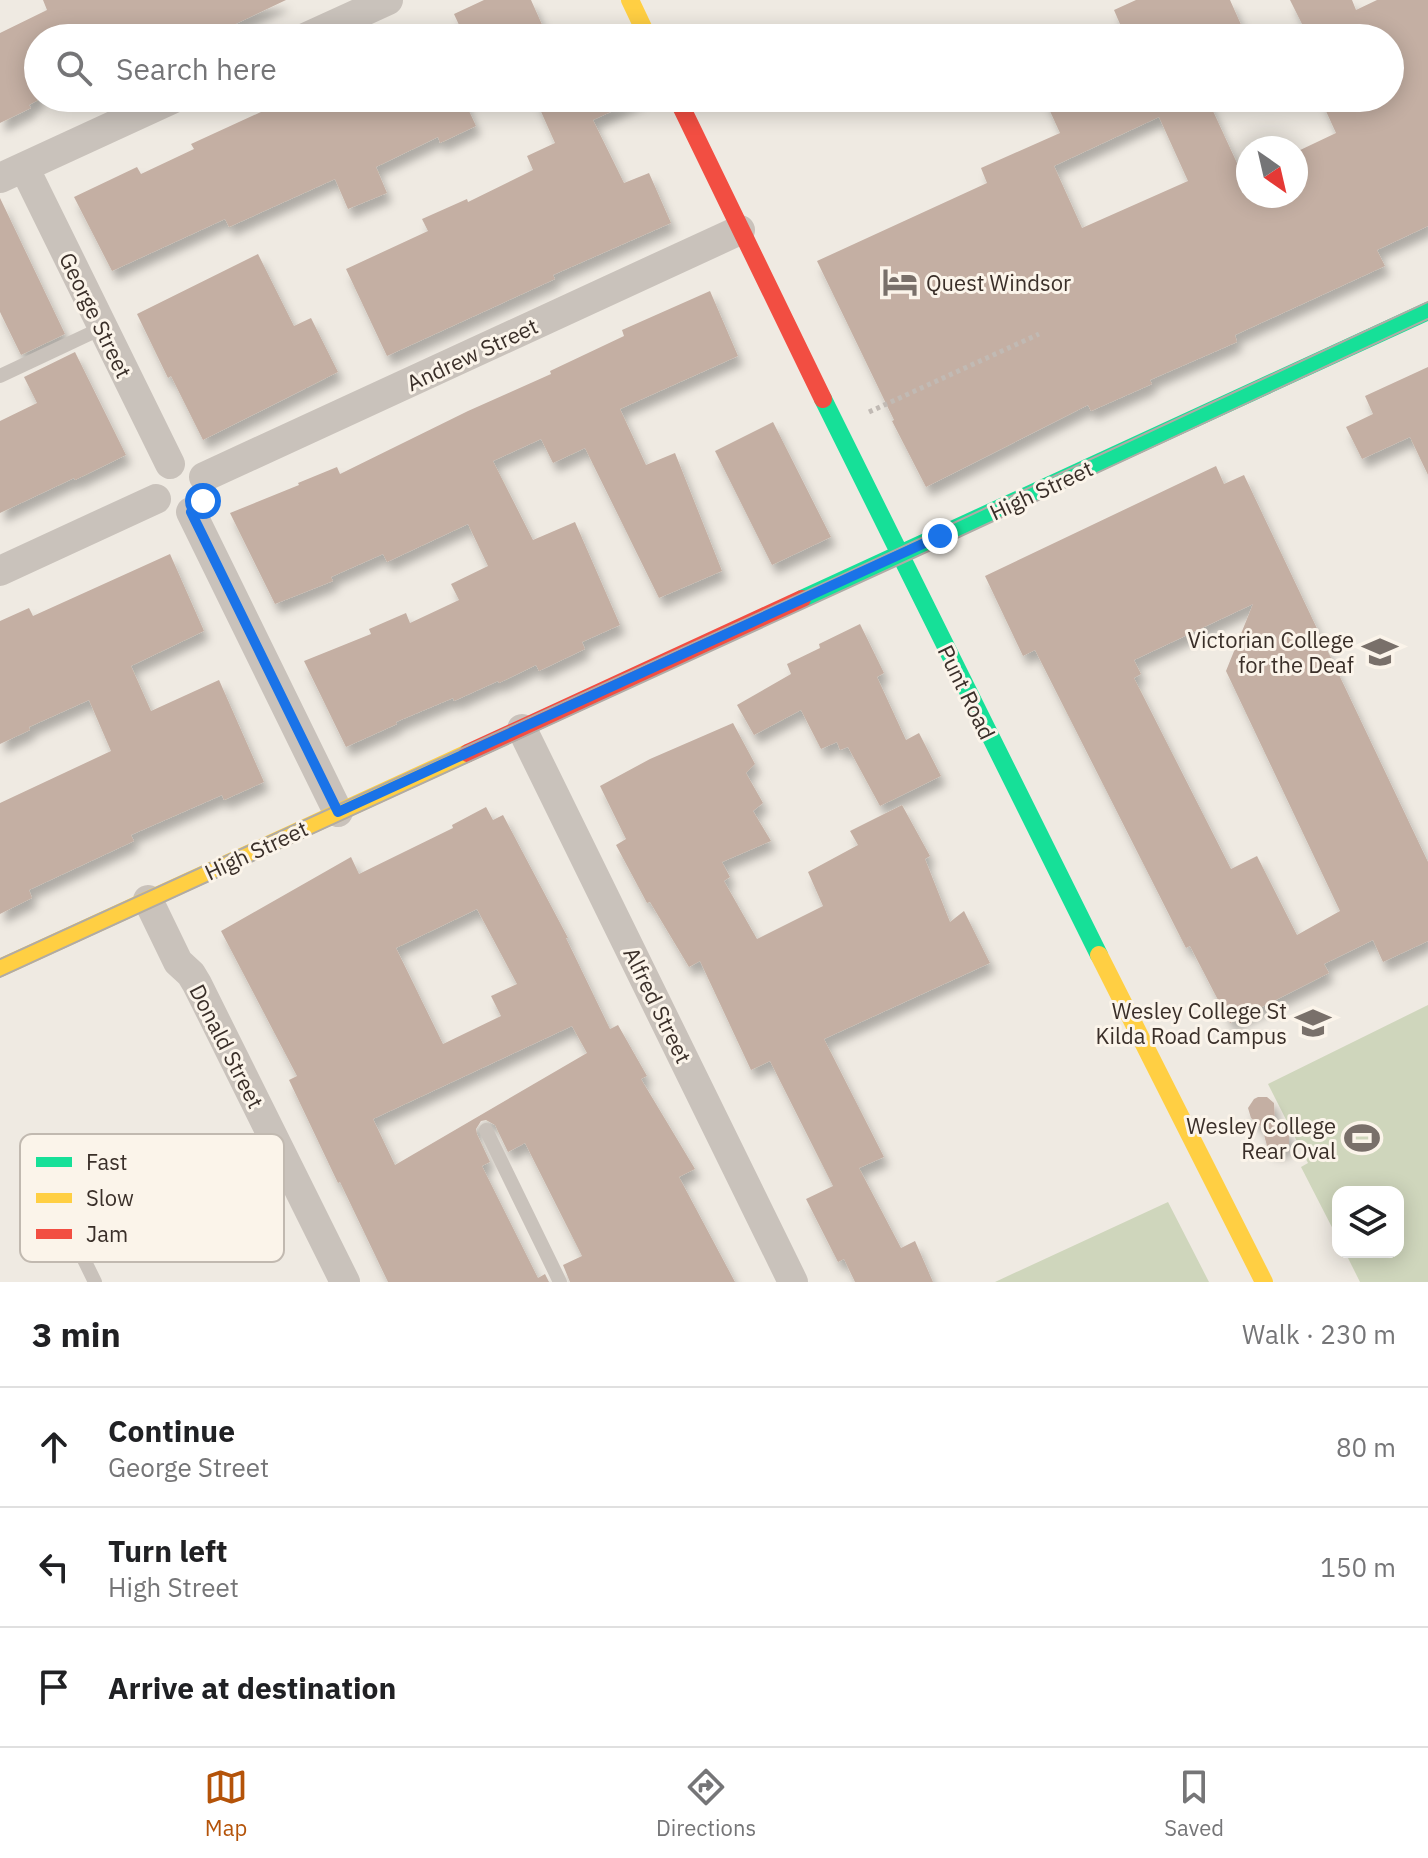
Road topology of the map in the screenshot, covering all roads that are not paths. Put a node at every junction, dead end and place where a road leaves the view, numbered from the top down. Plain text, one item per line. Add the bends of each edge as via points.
1 (388, 0) edge
2 (630, 0) edge
3 (336, 24) edge
4 (641, 24) edge
5 (143, 112) edge
6 (684, 112) edge
7 (12, 172) edge
8 (740, 230) junction
9 (1428, 311) edge
10 (102, 328) junction
11 (0, 376) edge
12 (170, 464) junction
13 (204, 477) junction
14 (156, 499) junction
15 (191, 512) junction
16 (900, 555) junction
17 (0, 571) edge
18 (522, 729) junction
19 (338, 812) junction
20 (148, 900) junction
21 (0, 968) edge
22 (486, 1130) dead end
23 (271, 1134) edge
24 (284, 1159) edge
25 (85, 1262) edge
26 (95, 1282) edge
27 (345, 1282) edge
28 (560, 1282) edge
29 (793, 1282) edge
30 (1264, 1282) edge

1 - 3 street
2 - 4 main road
5 - 7 street
6 - 8 main road, Punt Road
7 - 10 street, George Street
8 - 13 street, Andrew Street
8 - 16 main road, Punt Road
9 - 16 main road, High Street
10 - 11 lane
10 - 12 street, George Street
12 - 13 street via 186,463
12 - 14 street via 157,475
13 - 15 street via 203,501
14 - 15 street via 167,512
14 - 17 street
15 - 19 street
16 - 18 main road, High Street
16 - 30 main road, Punt Road
18 - 19 main road, High Street
18 - 29 street, Alfred Street
19 - 20 main road, High Street
20 - 21 main road, High Street
20 - 23 street, Donald Street via 178,962 197,984
22 - 28 lane
24 - 27 street, Donald Street
25 - 26 lane

